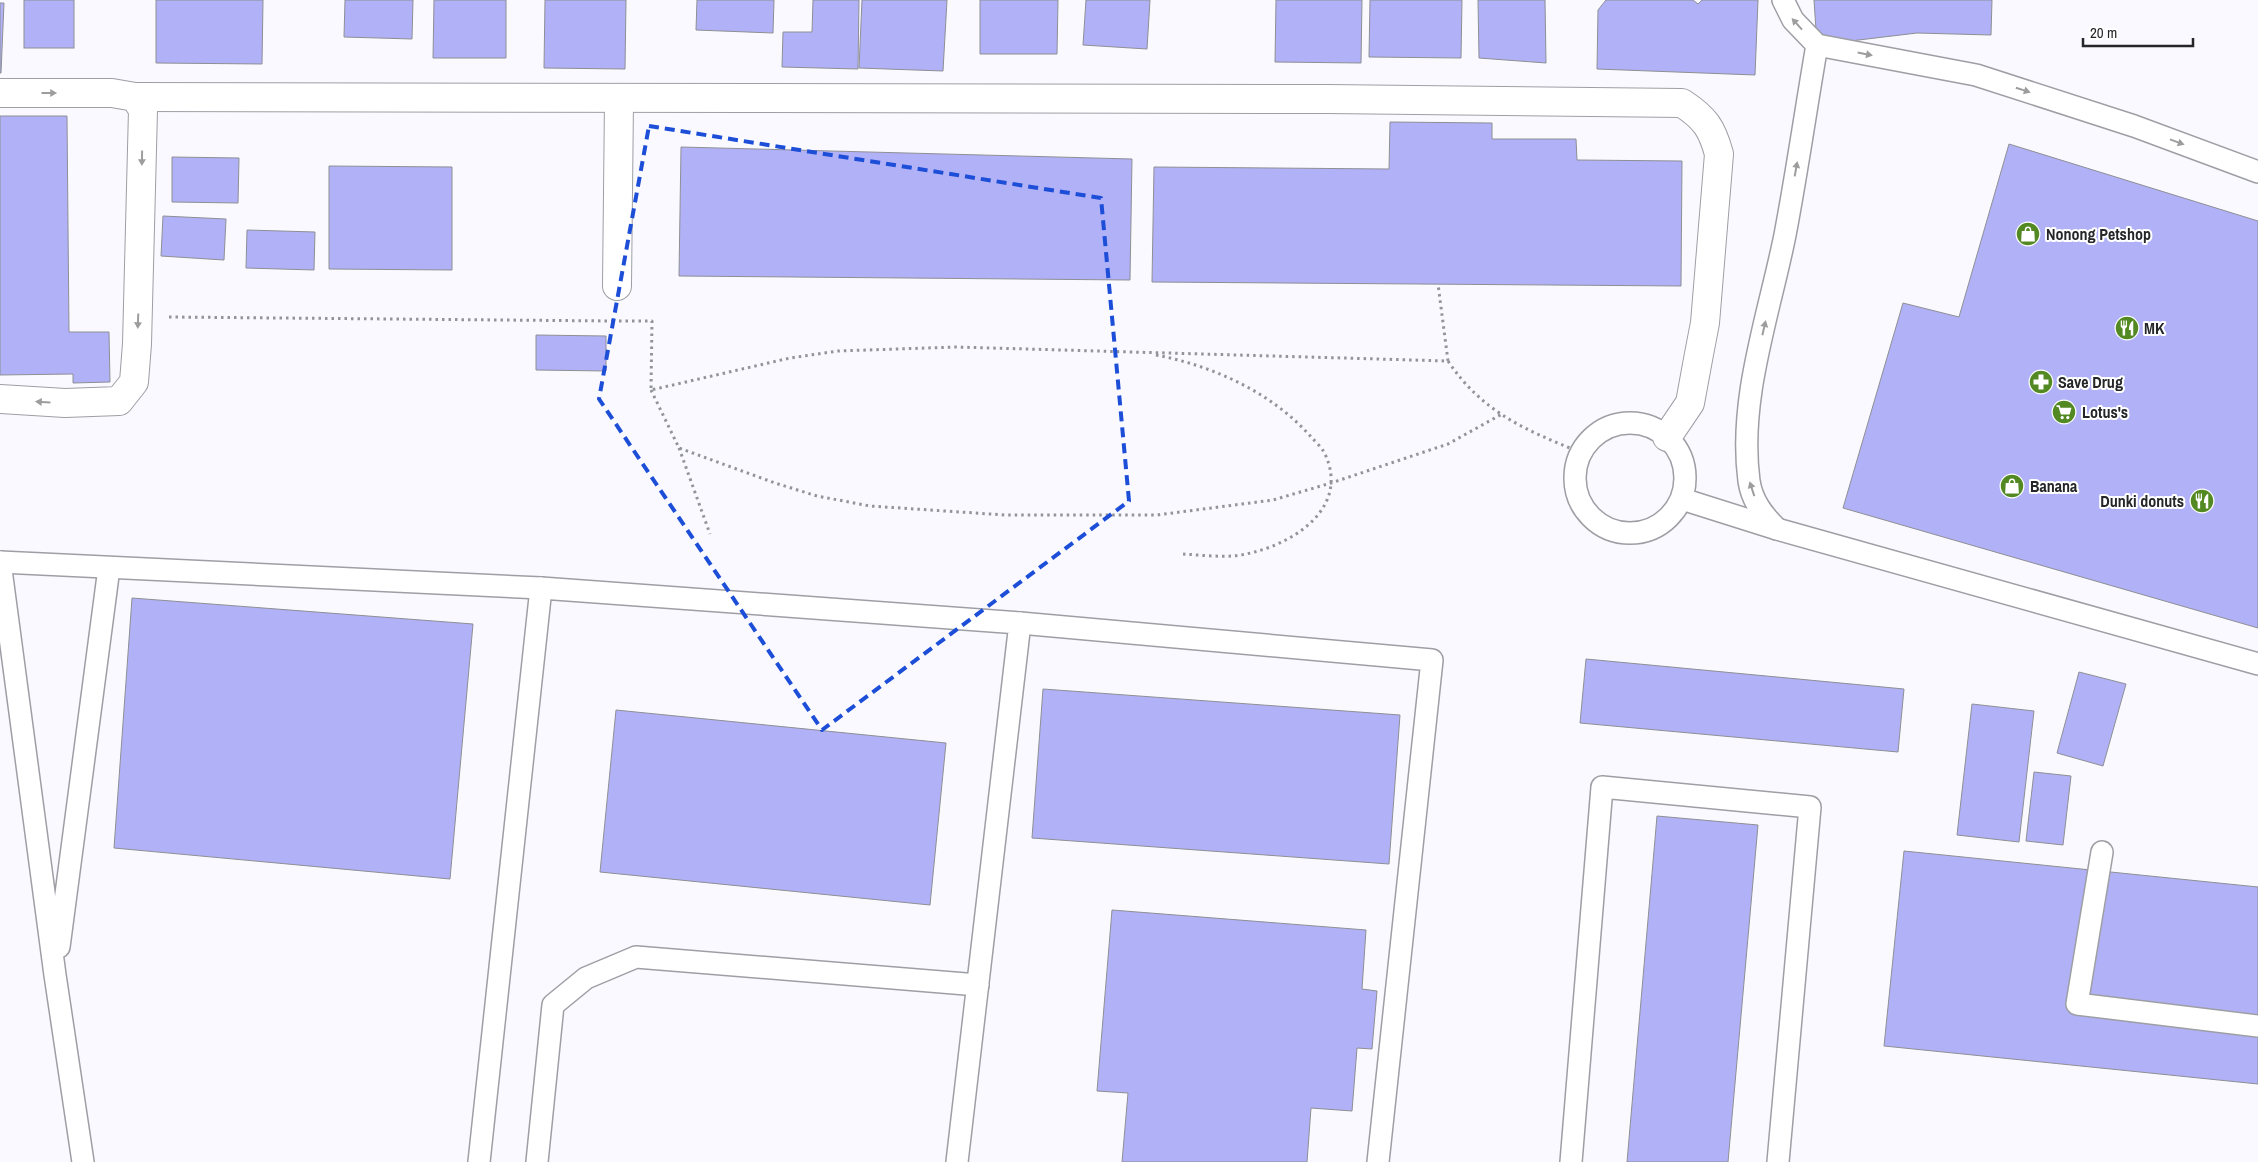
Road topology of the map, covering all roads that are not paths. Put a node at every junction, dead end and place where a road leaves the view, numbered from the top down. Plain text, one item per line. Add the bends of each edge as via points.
1 (1784, 0) edge
2 (1817, 45) junction
3 (0, 93) edge
4 (135, 98) junction
5 (619, 100) junction
6 (2258, 172) edge
7 (617, 286) dead end
8 (0, 399) edge
9 (1667, 437) junction
10 (1682, 499) junction
11 (1777, 529) junction
12 (0, 562) edge
13 (110, 568) junction
14 (540, 588) junction
15 (1020, 623) junction
16 (2258, 664) edge
17 (2102, 852) dead end
18 (55, 975) junction
19 (978, 985) junction
20 (2258, 1026) edge
21 (83, 1162) edge
22 (479, 1162) edge
23 (537, 1162) edge
24 (958, 1162) edge
25 (1378, 1162) edge
26 (1571, 1162) edge
27 (1778, 1162) edge

2 -> 1 lane via 1793,20
2 -> 6 lane via 1976,75 2134,126
11 -> 2 lane via 1760,512 1749,483 1749,414 1758,354 1785,235
3 -> 4 street via 112,93
4 - 5 street
4 -> 8 street via 143,110 139,317 134,382 119,402
5 - 7 street
5 - 9 street via 1327,99 1682,104 1700,114 1713,133 1720,154 1705,323 1690,403
9 - 10 lane via 1684,464 1686,481
9 - 10 lane via 1637,423 1620,423 1604,429 1580,452 1574,485 1589,516 1604,528 1621,533 1640,533 1658,527 1672,515
10 - 11 lane
11 - 16 lane
12 - 13 lane
12 - 18 lane
13 - 14 lane
13 - 18 lane
14 - 15 lane
14 - 22 lane
15 - 19 lane
15 - 25 lane via 1432,660
17 - 20 lane via 2077,1004
18 - 21 lane
19 - 23 lane via 636,957 586,978 553,1005
19 - 24 lane
26 - 27 lane via 1602,787 1810,807

